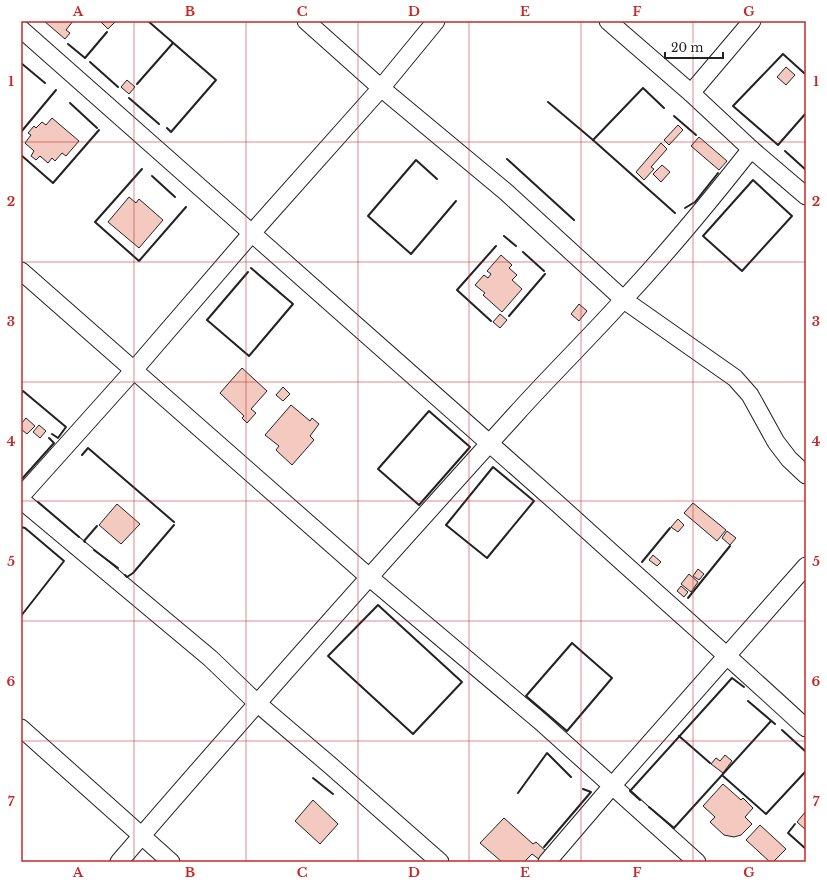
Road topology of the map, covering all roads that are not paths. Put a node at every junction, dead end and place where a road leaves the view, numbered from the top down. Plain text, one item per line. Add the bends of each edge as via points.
1 (306, 21) edge
2 (436, 21) edge
3 (608, 21) edge
4 (752, 21) edge
5 (21, 29) edge
6 (381, 88) junction
7 (691, 93) junction
8 (751, 149) junction
9 (806, 196) edge
10 (251, 234) junction
11 (21, 271) edge
12 (624, 300) junction
13 (133, 371) junction
14 (490, 443) junction
15 (806, 476) edge
16 (21, 496) edge
17 (21, 500) edge
18 (806, 566) edge
19 (369, 577) junction
20 (728, 656) junction
21 (257, 703) junction
22 (21, 728) edge
23 (806, 728) edge
24 (612, 786) junction
25 (141, 836) junction
26 (119, 862) edge
27 (171, 862) edge
28 (440, 862) edge
29 (547, 862) edge
30 (697, 862) edge

1 - 6 street
2 - 6 street
3 - 7 street
4 - 7 street
5 - 10 street
6 - 10 street
6 - 12 street via 506,192
7 - 8 street
8 - 9 street
8 - 12 street via 704,209
10 - 13 street
10 - 14 street
11 - 13 street
12 - 14 street
12 - 15 street via 735,378 750,395 776,442
13 - 16 street
13 - 19 street
14 - 19 street
14 - 20 street
17 - 21 street via 210,658
18 - 20 street
19 - 21 street
19 - 24 street
20 - 23 street
20 - 24 street
21 - 25 street
21 - 28 street
22 - 25 street
24 - 29 street
24 - 30 street
25 - 26 street
25 - 27 street

